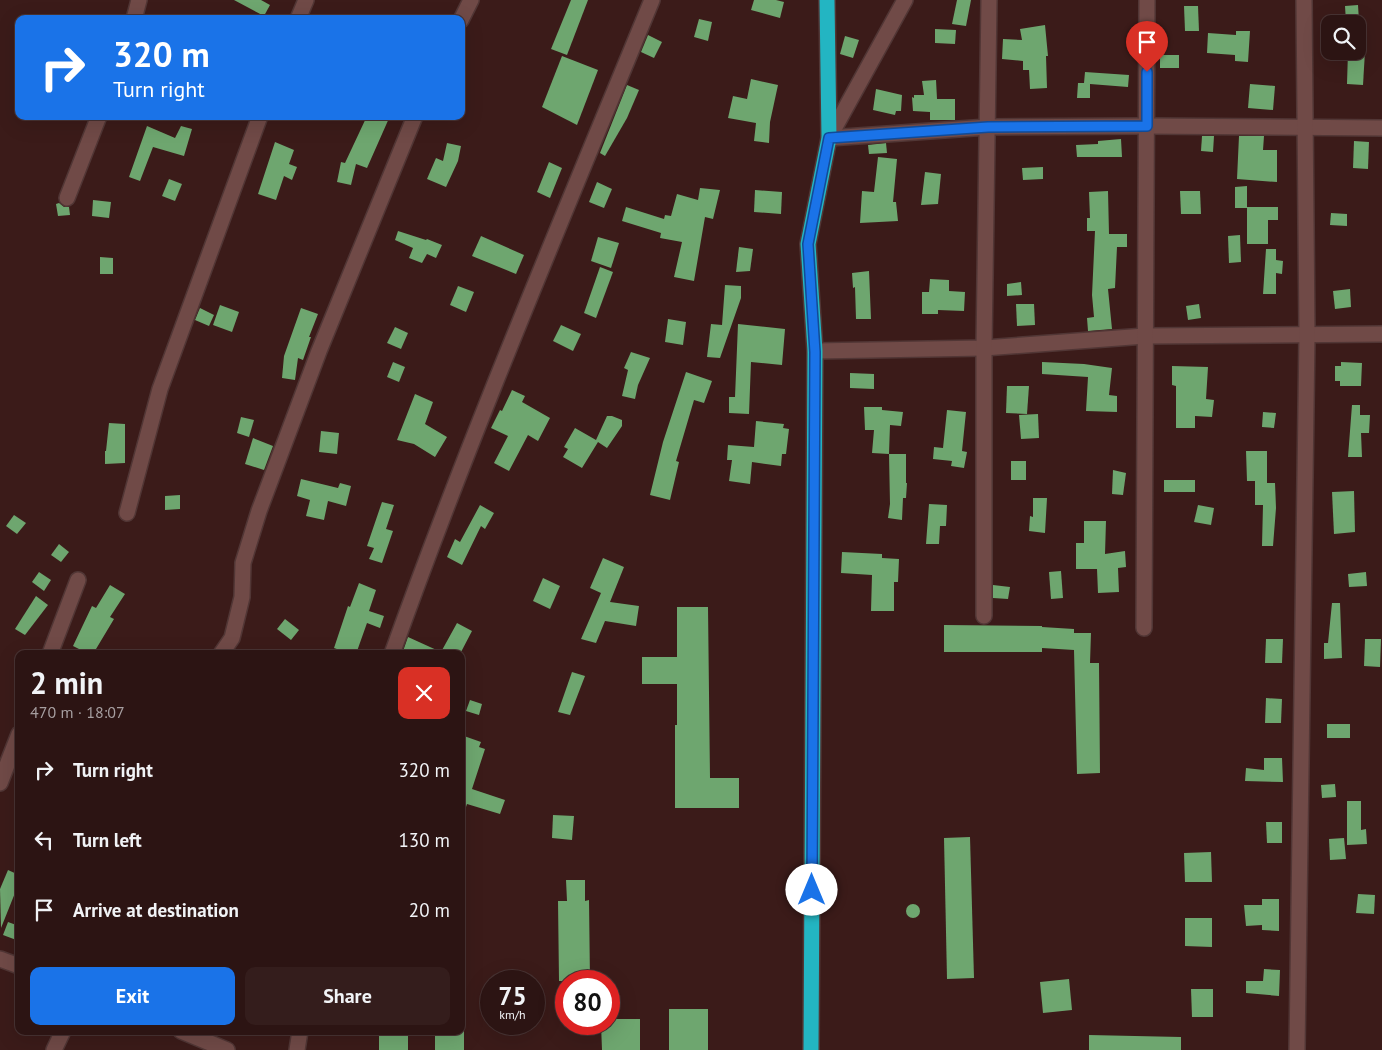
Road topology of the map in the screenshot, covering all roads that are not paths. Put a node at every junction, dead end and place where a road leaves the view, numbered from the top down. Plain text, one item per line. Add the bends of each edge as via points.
1 (140, 0) edge
2 (306, 0) edge
3 (471, 0) edge
4 (652, 0) edge
5 (827, 0) edge
6 (905, 0) edge
7 (989, 0) edge
8 (1147, 0) edge
9 (1304, 0) edge
10 (135, 15) edge
11 (300, 15) edge
12 (464, 15) edge
13 (97, 120) edge
14 (259, 120) edge
15 (414, 120) edge
16 (1147, 126) junction
17 (988, 127) junction
18 (1306, 128) junction
19 (1382, 128) edge
20 (829, 138) junction
21 (67, 198) dead end
22 (1382, 334) edge
23 (1307, 335) junction
24 (1144, 336) junction
25 (984, 348) junction
26 (815, 352) junction
27 (126, 513) dead end
28 (78, 580) dead end
29 (984, 616) dead end
30 (1144, 628) dead end
31 (52, 650) edge
32 (224, 650) edge
33 (393, 650) edge
34 (15, 744) edge
35 (0, 782) edge
36 (0, 959) edge
37 (15, 965) edge
38 (61, 1035) edge
39 (190, 1035) edge
40 (300, 1035) edge
41 (54, 1050) edge
42 (227, 1050) edge
43 (298, 1050) edge
44 (811, 1050) edge
45 (1297, 1050) edge

1 - 10 street
2 - 11 street
3 - 12 street
4 - 33 street via 488,400
5 - 20 highway
6 - 20 street
7 - 17 street
8 - 16 street
9 - 18 street
13 - 21 street
14 - 27 street via 160,389
15 - 32 street via 319,351 259,511 243,563 242,597 232,638
16 - 17 street
16 - 18 street
16 - 24 street
17 - 20 street
17 - 25 street
18 - 19 street
18 - 23 street
20 - 26 highway via 808,244
22 - 23 street
23 - 24 street
23 - 45 street
24 - 25 street
24 - 30 street
25 - 26 street
25 - 29 street
26 - 44 highway
28 - 31 street
34 - 35 street
36 - 37 street
38 - 41 street
39 - 42 street
40 - 43 street

